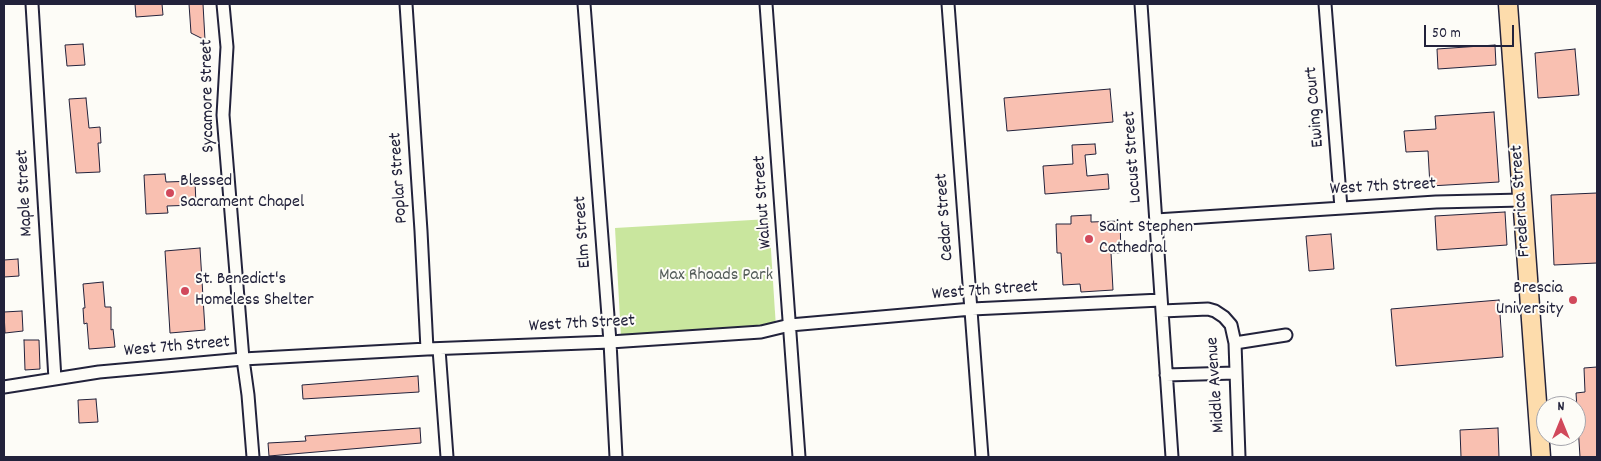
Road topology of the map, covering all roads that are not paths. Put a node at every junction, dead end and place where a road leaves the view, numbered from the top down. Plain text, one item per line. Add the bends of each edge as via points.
1 (32, 4) edge
2 (223, 4) edge
3 (406, 4) edge
4 (584, 4) edge
5 (766, 4) edge
6 (948, 4) edge
7 (1141, 4) edge
8 (1325, 4) edge
9 (1508, 4) edge
10 (1522, 200) junction
11 (1341, 208) junction
12 (1156, 220) junction
13 (1162, 305) junction
14 (972, 309) junction
15 (790, 325) junction
16 (1286, 335) dead end
17 (610, 342) junction
18 (1235, 343) junction
19 (439, 349) junction
20 (427, 350) junction
21 (243, 359) junction
22 (1235, 373) junction
23 (1166, 375) junction
24 (55, 379) junction
25 (4, 387) edge
26 (253, 457) edge
27 (447, 457) edge
28 (616, 457) edge
29 (799, 457) edge
30 (982, 457) edge
31 (1172, 457) edge
32 (1239, 457) edge
33 (1541, 457) edge

1 - 24 street, Maple Street
2 - 21 street, Sycamore Street via 227,47 223,115
3 - 20 street, Poplar Street
4 - 17 street, Elm Street
5 - 15 street, Walnut Street
6 - 14 street, Cedar Street
7 - 12 street, Locust Street
8 - 11 street, Ewing Court
9 - 10 main road, Frederica Street
10 - 11 street, West 7th Street
10 - 33 main road, Frederica Street
11 - 12 street, West 7th Street
12 - 13 street, Locust Street
13 - 14 street, West 7th Street
13 - 18 street, Middle Avenue via 1215,311 1230,325
13 - 23 street, Locust Street
14 - 15 street, West 7th Street
14 - 30 street, Cedar Street
15 - 17 street, West 7th Street via 761,332
15 - 29 street, Walnut Street
16 - 18 street
17 - 19 street, West 7th Street
17 - 28 street, Elm Street
18 - 22 street, Middle Avenue
19 - 20 street, West 7th Street
19 - 27 street
20 - 21 street, West 7th Street
21 - 24 street, West 7th Street
21 - 26 street, Sycamore Street
22 - 23 street
22 - 32 street, Middle Avenue
23 - 31 street, Locust Street
24 - 25 street, West 7th Street

